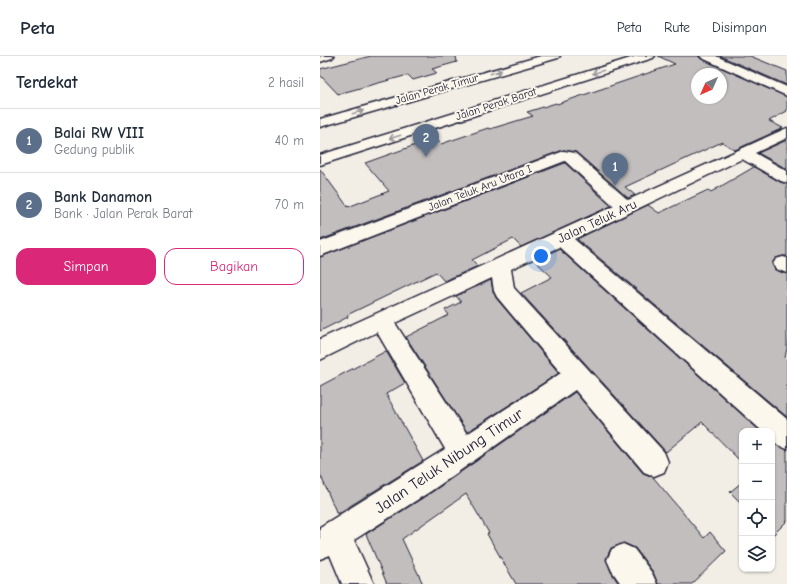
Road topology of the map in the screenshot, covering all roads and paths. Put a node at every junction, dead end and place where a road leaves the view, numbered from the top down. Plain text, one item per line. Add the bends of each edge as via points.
1 (328, 56) edge
2 (554, 56) edge
3 (649, 56) edge
4 (706, 56) edge
5 (320, 58) edge
6 (439, 88) junction
7 (787, 92) edge
8 (391, 102) junction
9 (466, 114) junction
10 (320, 123) edge
11 (420, 129) junction
12 (787, 132) edge
13 (743, 153) junction
14 (320, 160) edge
15 (787, 178) edge
16 (627, 208) junction
17 (561, 238) junction
18 (320, 249) edge
19 (501, 265) junction
20 (381, 320) junction
21 (320, 350) edge
22 (577, 375) junction
23 (787, 436) edge
24 (463, 453) junction
25 (654, 462) dead end
26 (328, 539) edge
27 (358, 584) edge

1 - 5 main road
6 -> 2 main road, Jalan Perak Timur
3 -> 9 main road, Jalan Perak Barat
4 - 7 main road
6 - 8 main road, Jalan Perak Timur
6 - 9 main road via 436,95 441,106
10 -> 8 main road, Jalan Perak Timur
8 - 11 main road via 407,106 418,113
9 - 11 main road, Jalan Perak Barat
11 -> 14 main road, Jalan Perak Barat
12 - 13 main road, Jalan Teluk Aru
13 - 15 main road
13 - 16 main road, Jalan Teluk Aru
16 - 17 main road, Jalan Teluk Aru
16 - 18 main road, Jalan Teluk Aru Utara I via 569,156 564,156
17 - 19 main road, Jalan Teluk Aru
17 - 23 main road
19 - 20 main road, Jalan Teluk Aru
19 - 22 main road via 504,291
20 - 21 main road, Jalan Teluk Aru
20 - 24 main road
22 - 24 main road, Jalan Teluk Nibung Timur
22 - 25 main road
24 - 26 main road, Jalan Teluk Nibung Timur
26 - 27 main road

